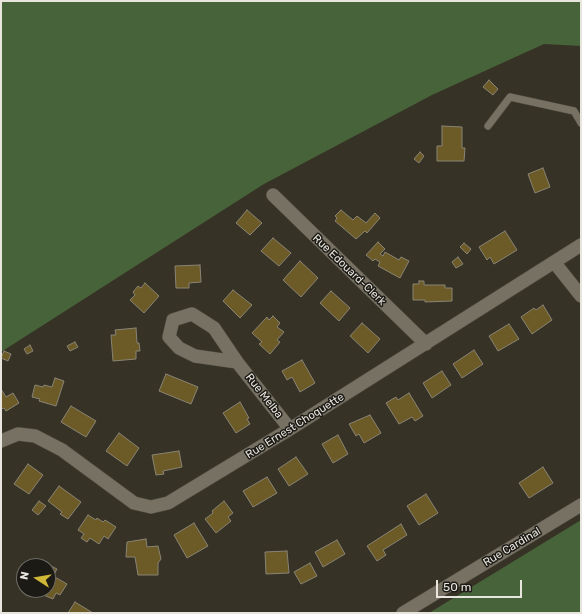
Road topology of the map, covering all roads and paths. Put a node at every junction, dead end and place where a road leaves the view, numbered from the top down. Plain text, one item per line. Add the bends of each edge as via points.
1 (581, 123) edge
2 (488, 126) dead end
3 (273, 195) dead end
4 (581, 245) edge
5 (554, 262) junction
6 (581, 296) edge
7 (426, 344) junction
8 (238, 362) junction
9 (290, 429) junction
10 (1, 441) edge
11 (581, 505) edge
12 (403, 613) edge

1 - 2 lane via 574,111 510,97
3 - 7 street, Rue Edouard-Clerk
4 - 5 street, Rue Ernest Choquette
5 - 6 street
5 - 7 street, Rue Ernest Choquette
7 - 9 street, Rue Ernest Choquette
8 - 8 street, Rue Melba via 214,328 192,314 173,320 169,337 179,348 194,356
8 - 9 street, Rue Melba
9 - 10 street, Rue Ernest Choquette via 175,500 150,507 134,503 62,450 35,436 18,434
11 - 12 street, Rue Cardinal

